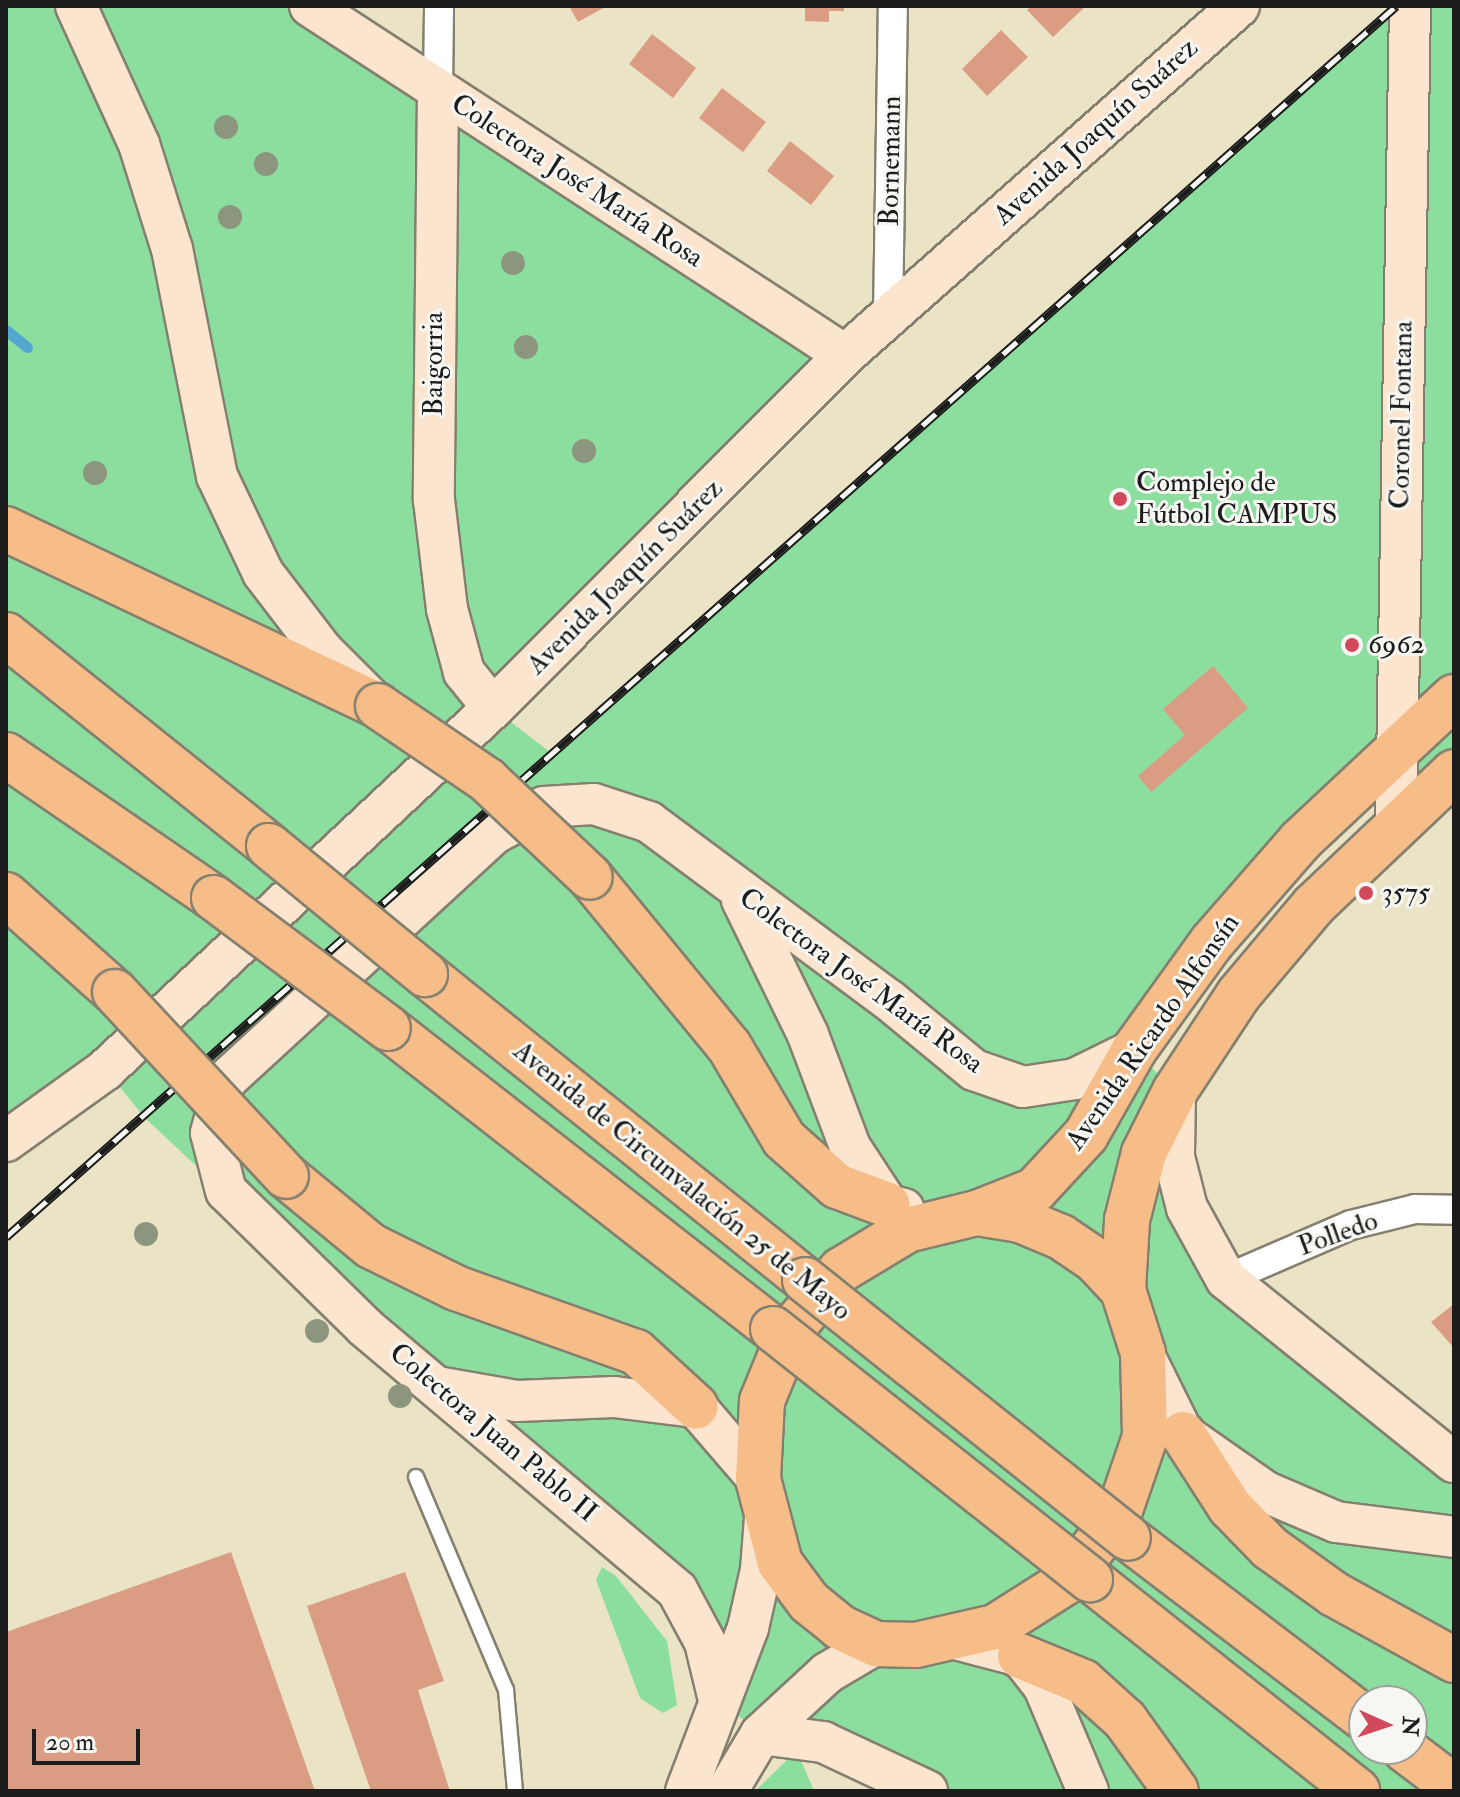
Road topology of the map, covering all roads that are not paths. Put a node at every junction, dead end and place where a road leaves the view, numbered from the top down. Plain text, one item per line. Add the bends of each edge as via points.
1 (76, 6) edge
2 (310, 6) edge
3 (439, 6) edge
4 (893, 6) edge
5 (1239, 6) edge
6 (1410, 6) edge
7 (438, 90) junction
8 (888, 316) junction
9 (845, 355) junction
10 (6, 529) edge
11 (6, 635) edge
12 (1454, 697) edge
13 (378, 706) junction
14 (493, 708) junction
15 (1398, 750) junction
16 (6, 755) edge
17 (1454, 772) edge
18 (1396, 823) junction
19 (738, 893) junction
20 (6, 895) edge
21 (1134, 1050) junction
22 (1175, 1091) junction
23 (6, 1141) edge
24 (226, 1191) joint
25 (888, 1205) junction
26 (1454, 1210) edge
27 (960, 1215) junction
28 (1226, 1279) junction
29 (1123, 1290) junction
30 (1143, 1353) junction
31 (437, 1387) junction
32 (696, 1407) junction
33 (1183, 1434) junction
34 (1454, 1462) edge
35 (416, 1477) dead end
36 (761, 1499) junction
37 (1454, 1537) edge
38 (955, 1639) junction
39 (876, 1644) junction
40 (1020, 1656) junction
41 (1454, 1660) edge
42 (719, 1700) junction
43 (1348, 1706) edge
44 (761, 1734) junction
45 (1425, 1765) edge
46 (1454, 1787) edge
47 (515, 1791) edge
48 (686, 1791) edge
49 (727, 1791) edge
50 (927, 1791) edge
51 (1088, 1791) edge
52 (1176, 1791) edge
53 (1357, 1791) edge

1 - 13 main road via 139,144 172,249 217,476 263,573 322,650
2 - 7 main road, Colectora José María Rosa
3 - 7 street, Baigorria
4 - 8 street, Bornemann
5 - 8 main road, Avenida Joaquín Suárez
6 - 15 main road, Coronel Fontana
7 - 9 main road, Colectora José María Rosa
7 - 14 main road, Baigorria via 434,500 447,609 464,672
8 - 9 main road, Avenida Joaquín Suárez
9 - 14 main road, Avenida Joaquín Suárez
10 - 13 highway
11 - 43 highway, Avenida de Circunvalación 25 de Mayo, bridge via 1128,1538
12 - 15 highway, Avenida Ricardo Alfonsín
13 - 25 highway, bridge via 487,780 590,877 729,1046 784,1139 837,1186
14 - 23 main road, Avenida Joaquín Suárez via 105,1070
15 - 18 main road, Coronel Fontana
15 - 21 highway, Avenida Ricardo Alfonsín via 1300,841
16 - 53 highway, Avenida de Circunvalación 25 de Mayo, bridge via 214,898 388,1028
17 - 18 highway, Avenida Ricardo Alfonsín
18 - 22 highway, Avenida Ricardo Alfonsín via 1314,905 1239,994
19 - 21 main road, Colectora José María Rosa via 889,1000 974,1070 1023,1087 1075,1079
19 - 24 main road, Colectora José María Rosa via 649,822 594,804 544,807 495,833 225,1081 211,1133
19 - 25 main road via 808,1035 850,1147
20 - 32 highway, bridge via 115,992 286,1176 371,1246 456,1288 636,1352
21 - 27 highway, Avenida Ricardo Alfonsín via 1086,1135 1035,1190
22 - 28 main road via 1174,1157 1187,1208
22 - 29 highway, Avenida Ricardo Alfonsín via 1144,1153 1127,1220
24 - 31 main road, Colectora Juan Pablo II via 365,1327
25 - 27 main road
26 - 28 street, Polledo via 1415,1209 1351,1225
27 - 29 highway via 1020,1220 1061,1237 1095,1260
27 - 36 highway via 872,1247 813,1298 791,1330 762,1401
28 - 34 main road
29 - 30 highway
30 - 33 main road
30 - 38 highway via 1145,1437 1135,1478 1103,1540 1066,1582 1033,1608
31 - 32 main road via 517,1401 614,1397
31 - 42 main road, Colectora Juan Pablo II via 677,1590 705,1642
32 - 36 main road
33 - 37 main road via 1266,1492 1336,1522
33 - 41 highway via 1230,1507 1270,1548 1334,1594
35 - 47 lane via 506,1690
36 - 39 highway via 780,1563 809,1602 840,1627
36 - 42 main road via 761,1570 748,1628
38 - 39 highway
38 - 40 main road
39 - 44 main road via 827,1673
40 - 51 main road via 1044,1687
40 - 52 highway via 1083,1682 1125,1720
42 - 48 main road
44 - 49 main road
44 - 50 main road via 823,1742
45 - 46 highway

